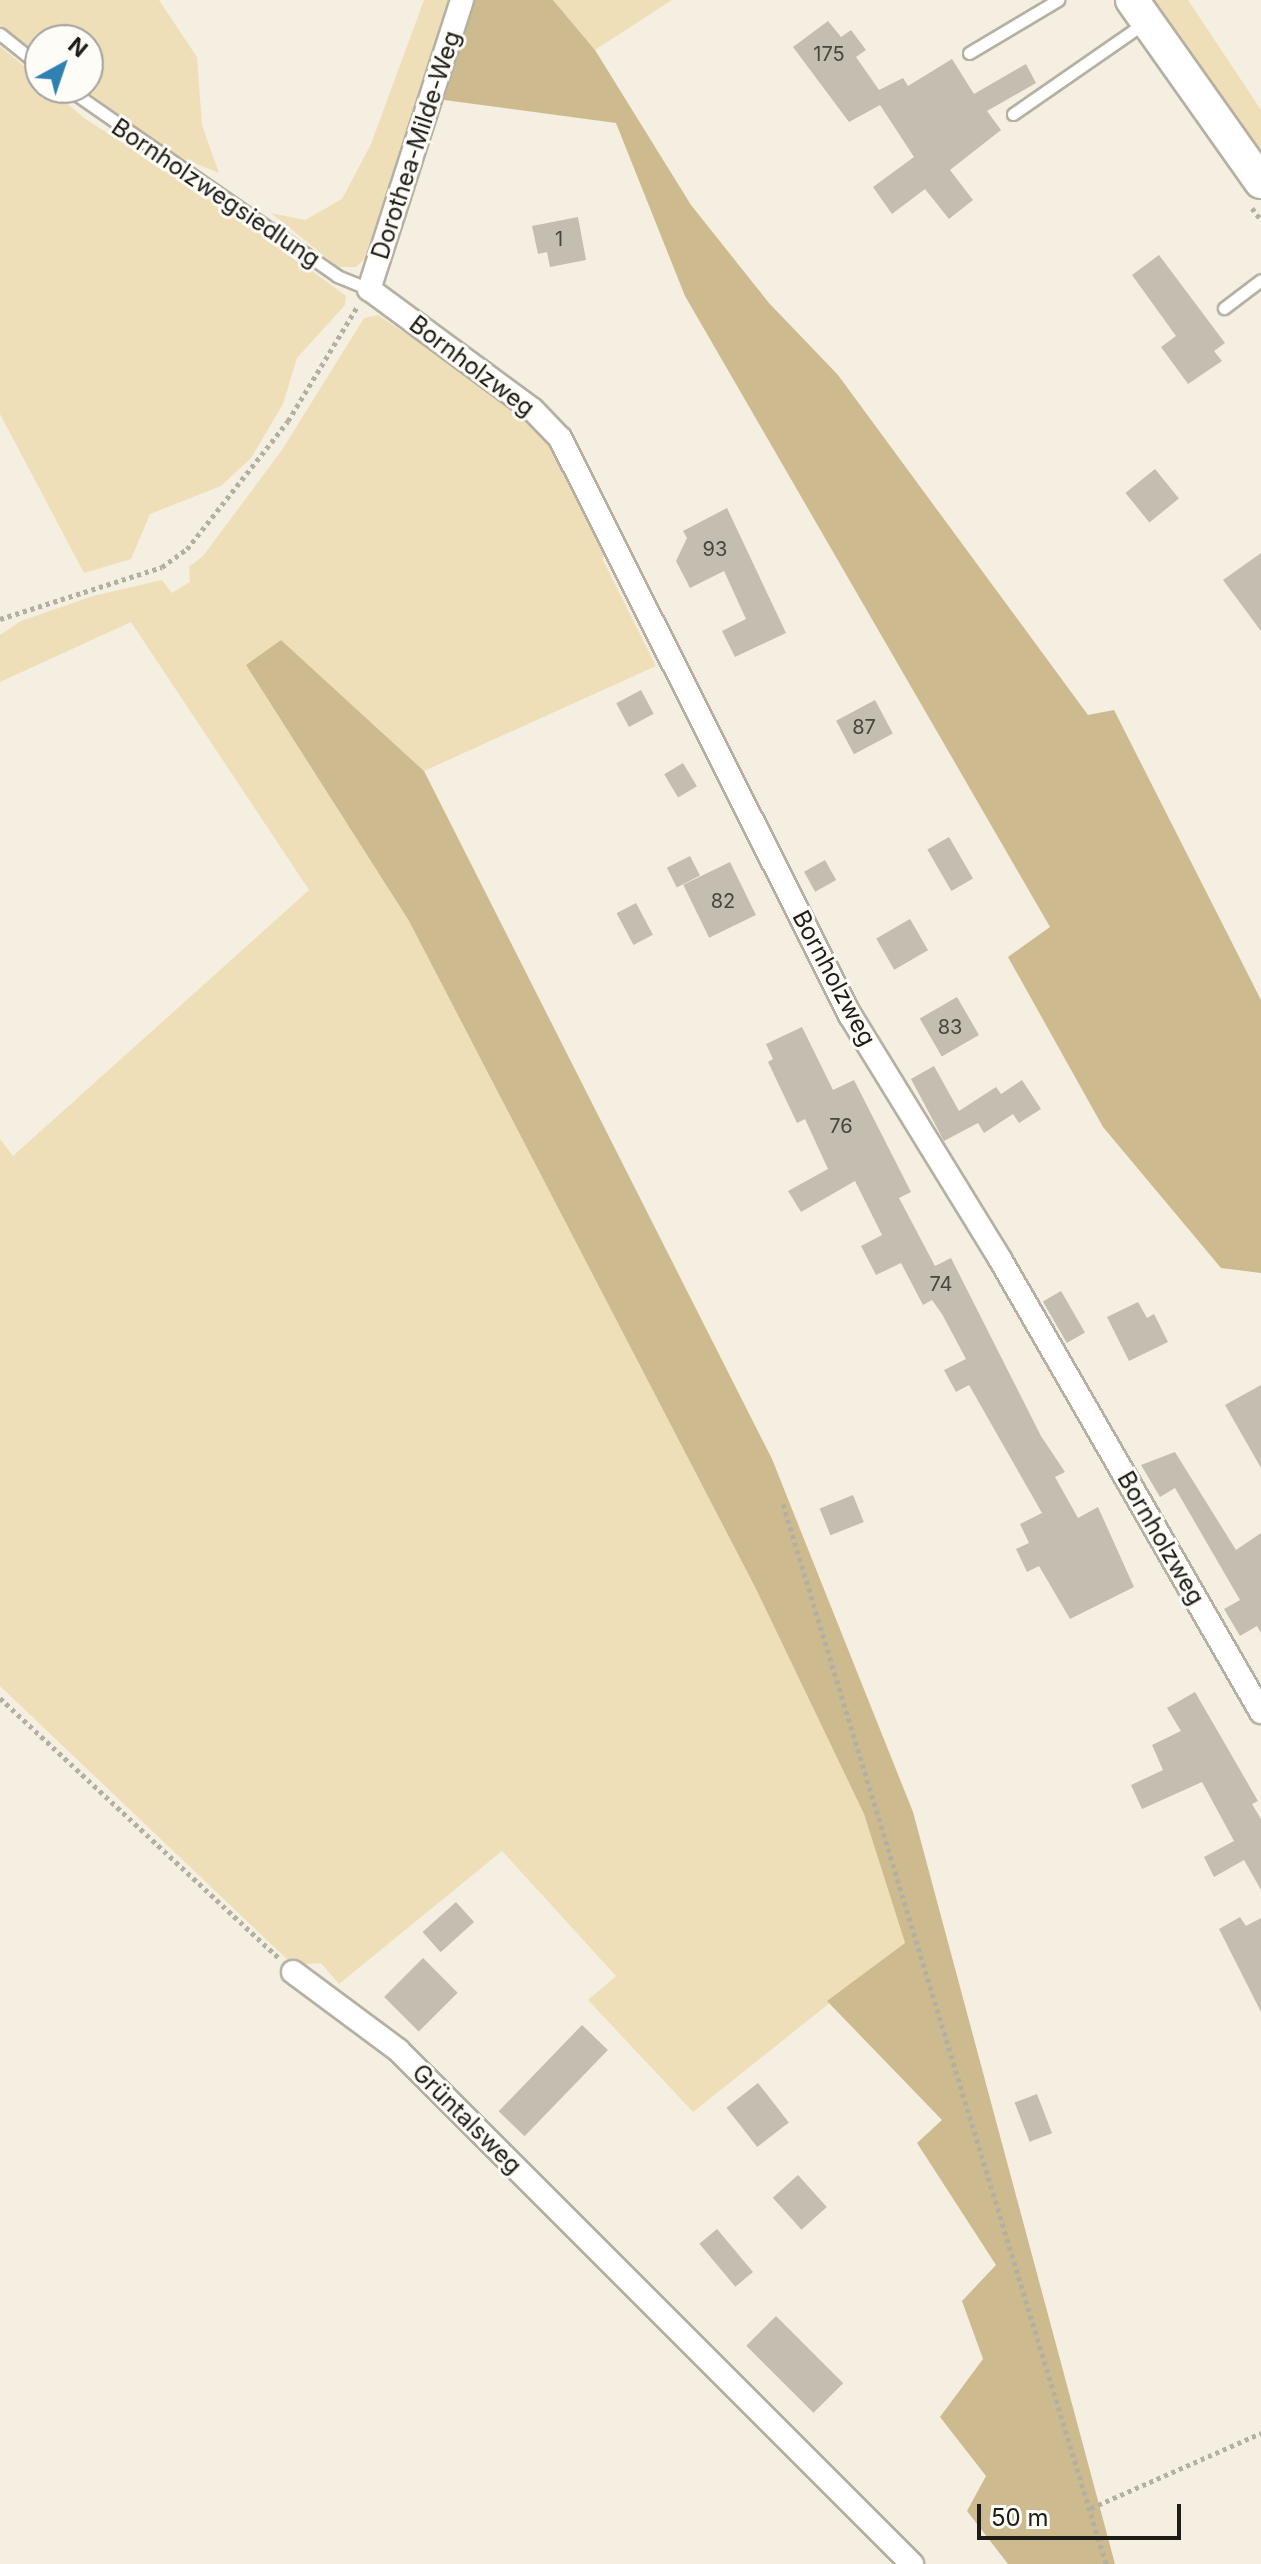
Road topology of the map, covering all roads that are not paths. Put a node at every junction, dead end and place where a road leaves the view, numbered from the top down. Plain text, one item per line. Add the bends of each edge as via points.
1 (462, 0) edge
2 (1058, 0) edge
3 (1140, 11) edge
4 (0, 34) edge
5 (24, 53) edge
6 (969, 53) dead end
7 (90, 104) edge
8 (1013, 114) dead end
9 (1261, 182) edge
10 (1261, 280) edge
11 (369, 289) junction
12 (1224, 308) dead end
13 (1261, 1712) edge
14 (293, 1972) road end
15 (912, 2564) edge

1 - 11 street, Dorothea-Milde-Weg
2 - 6 lane
3 - 8 lane
3 - 9 main road
4 - 5 lane
7 - 11 lane, Bornholzwegsiedlung via 337,276
10 - 12 lane
11 - 13 street, Bornholzweg via 532,409 560,438 850,1015 1000,1259
14 - 15 street, Grüntalsweg via 398,2050

